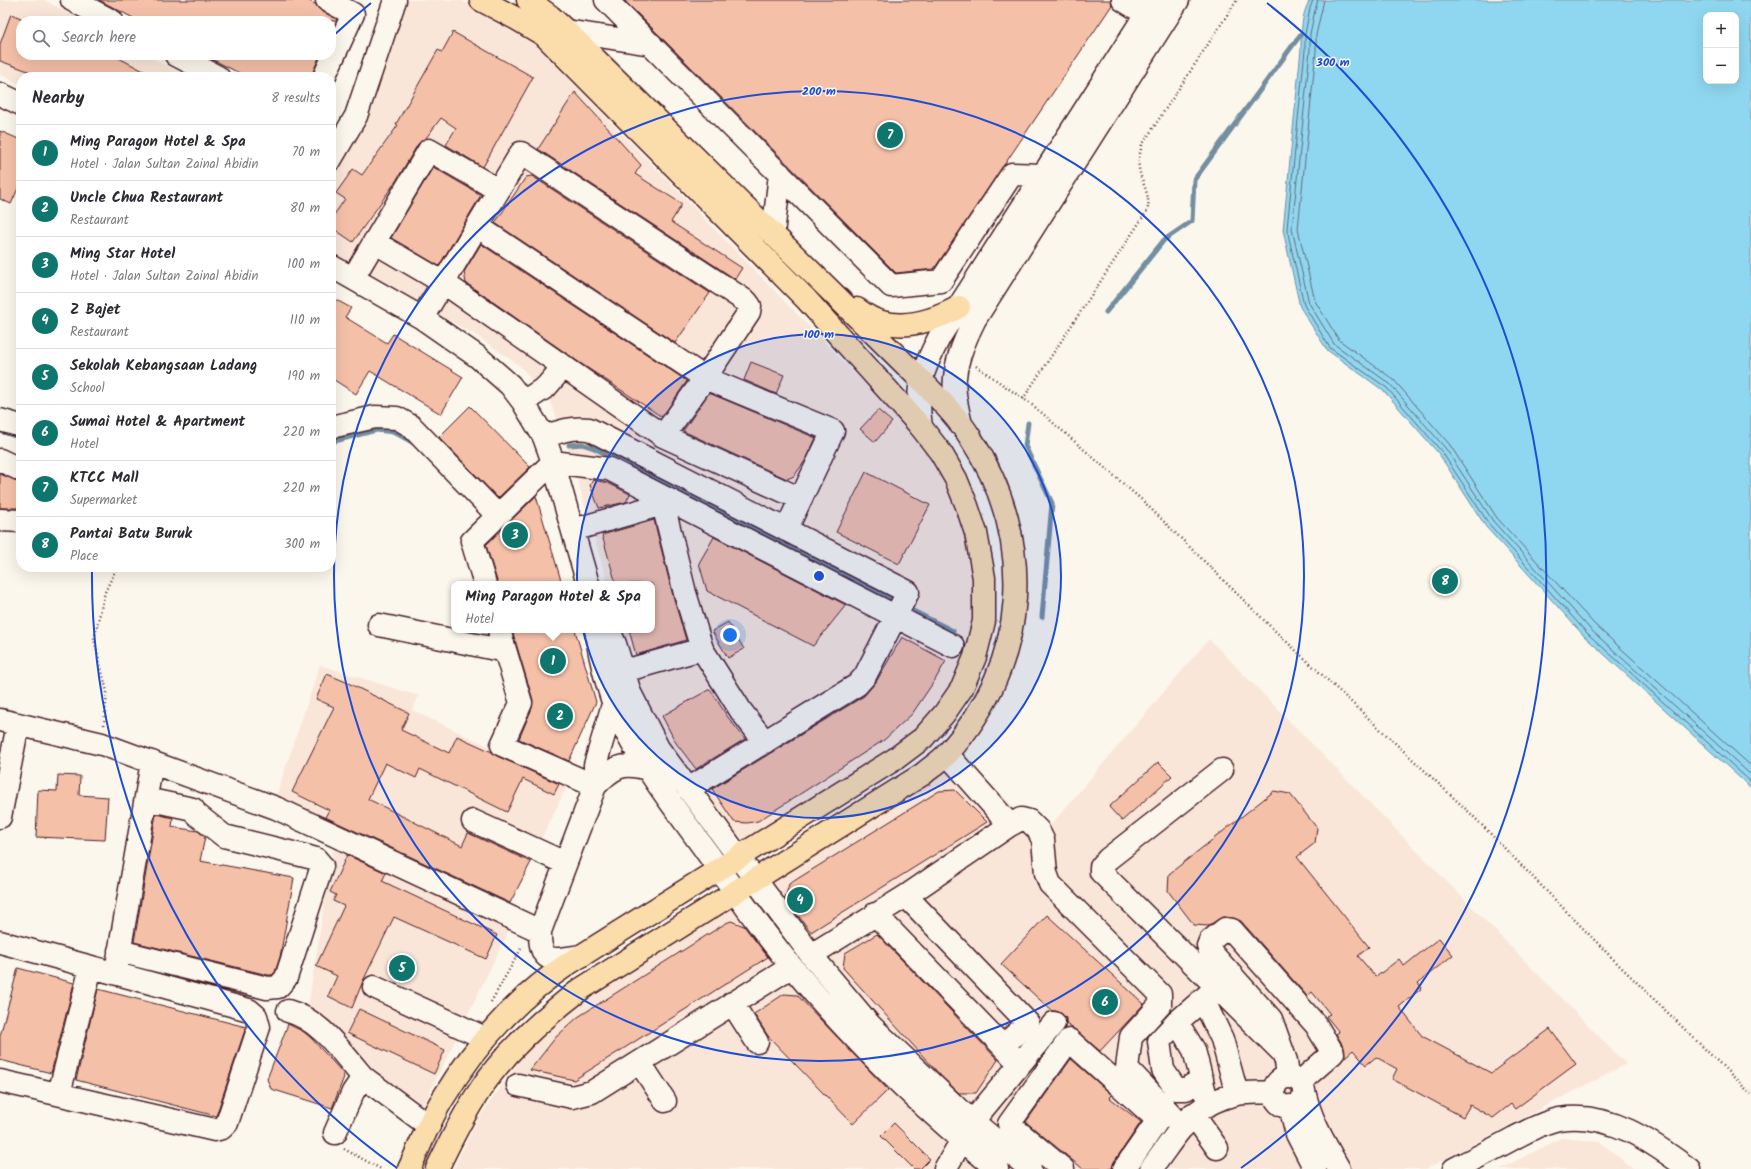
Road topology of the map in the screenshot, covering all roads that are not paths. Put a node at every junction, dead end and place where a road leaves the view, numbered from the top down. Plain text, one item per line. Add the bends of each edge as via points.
1 (72, 0) edge
2 (327, 0) edge
3 (395, 0) edge
4 (481, 0) edge
5 (528, 0) edge
6 (606, 0) edge
7 (1123, 0) edge
8 (1178, 0) edge
9 (1151, 7) edge
10 (102, 16) edge
11 (566, 31) junction
12 (651, 44) junction
13 (336, 51) edge
14 (186, 60) edge
15 (332, 60) edge
16 (208, 72) edge
17 (326, 72) edge
18 (0, 94) edge
19 (16, 102) edge
20 (336, 150) edge
21 (743, 153) dead end
22 (1044, 175) junction
23 (784, 184) junction
24 (498, 190) junction
25 (477, 226) junction
26 (773, 234) junction
27 (374, 242) junction
28 (832, 242) dead end
29 (336, 269) edge
30 (353, 278) junction
31 (444, 282) junction
32 (830, 291) junction
33 (959, 307) junction
34 (422, 318) junction
35 (564, 366) junction
36 (705, 378) junction
37 (921, 380) junction
38 (523, 402) junction
39 (0, 420) edge
40 (16, 425) edge
41 (961, 425) junction
42 (336, 427) edge
43 (921, 427) junction
44 (663, 436) junction
45 (544, 437) junction
46 (0, 460) edge
47 (553, 462) junction
48 (16, 468) edge
49 (801, 499) junction
50 (664, 501) junction
51 (498, 516) junction
52 (0, 520) edge
53 (16, 521) edge
54 (573, 530) junction
55 (786, 530) junction
56 (484, 581) edge
57 (587, 581) edge
58 (896, 617) junction
59 (380, 625) dead end
60 (500, 633) edge
61 (596, 633) edge
62 (610, 633) edge
63 (953, 646) dead end
64 (702, 649) junction
65 (505, 651) junction
66 (624, 671) junction
67 (614, 701) junction
68 (9, 722) edge
69 (765, 742) junction
70 (948, 754) junction
71 (152, 762) junction
72 (647, 769) junction
73 (1222, 770) dead end
74 (595, 786) junction
75 (688, 789) junction
76 (146, 799) junction
77 (0, 817) edge
78 (473, 821) dead end
79 (1010, 825) junction
80 (738, 857) junction
81 (565, 863) junction
82 (718, 869) junction
83 (754, 880) junction
84 (735, 892) junction
85 (906, 896) junction
86 (875, 914) junction
87 (536, 929) junction
88 (0, 942) edge
89 (119, 951) junction
90 (811, 955) junction
91 (581, 956) junction
92 (92, 967) junction
93 (792, 967) junction
94 (115, 974) junction
95 (374, 987) dead end
96 (1210, 993) junction
97 (732, 1003) junction
98 (288, 1011) dead end
99 (1177, 1022) junction
100 (1054, 1023) dead end
101 (485, 1038) junction
102 (758, 1042) dead end
103 (1003, 1046) junction
104 (1283, 1053) junction
105 (640, 1063) junction
106 (1020, 1064) junction
107 (363, 1077) junction
108 (1202, 1079) junction
109 (0, 1081) edge
110 (518, 1085) dead end
111 (1291, 1090) junction
112 (58, 1094) junction
113 (1237, 1094) junction
114 (665, 1101) dead end
115 (1194, 1115) junction
116 (973, 1121) junction
117 (429, 1126) junction
118 (335, 1133) road end
119 (962, 1140) junction
120 (1143, 1142) junction
121 (1217, 1148) dead end
122 (1156, 1162) edge
123 (409, 1169) edge
124 (437, 1169) edge
125 (945, 1169) edge
126 (997, 1169) edge
127 (1030, 1169) edge
128 (1063, 1169) edge
129 (1124, 1169) edge
130 (1315, 1169) edge
131 (1339, 1169) edge
132 (1454, 1169) edge
133 (1689, 1169) edge

1 - 10 street
2 - 13 street via 353,14
3 - 20 street via 356,116
4 - 43 main road via 544,36 806,299
5 - 11 main road
6 - 12 street
7 - 9 street
8 - 41 street via 975,319 964,342 956,377 955,393
9 - 22 street
11 - 12 street
11 - 26 main road
12 - 23 street
14 - 16 street
15 - 17 street
18 - 19 street
21 - 23 street
22 - 23 street via 1012,174 941,281 891,286
22 - 33 street
23 - 26 street
23 - 28 street via 795,205
24 - 25 street
24 - 27 street via 429,150
24 - 36 street via 521,152 747,302 750,306 749,312
25 - 31 street
25 - 36 street
26 - 32 main road
27 - 30 street
27 - 31 street
29 - 30 street
30 - 34 street
31 - 34 street
31 - 35 street
32 - 33 main road via 871,318 892,324 927,321
32 - 37 main road
33 - 37 street via 930,356
34 - 38 street via 496,371
35 - 38 street via 546,387
35 - 44 street
36 - 44 street
36 - 49 street via 833,431
37 - 41 main road
37 - 43 street
38 - 45 street
39 - 40 street
41 - 70 main road via 986,465 1000,494 1013,547 1016,586 1013,619 994,684 976,718
42 - 51 street via 375,417 397,418 411,426
43 - 80 main road via 956,479 968,506 981,556 984,621 975,657 962,688 923,738 895,759
44 - 49 street
45 - 47 street
45 - 55 street via 564,430 589,429
46 - 48 street
47 - 50 street via 609,469
47 - 51 street
47 - 54 street
49 - 55 street
50 - 54 street
50 - 58 street
50 - 64 street via 685,593
51 - 56 street via 472,542
52 - 53 street
54 - 57 street
55 - 58 street via 908,592
58 - 63 street
58 - 69 street via 865,676 857,685
59 - 65 street
60 - 65 street
61 - 67 street
62 - 66 street
64 - 66 street
64 - 69 street via 741,711
65 - 74 street via 521,702 502,745
66 - 75 street via 641,717 658,748
67 - 72 street via 625,731
67 - 74 street via 595,765
68 - 71 street via 102,744
68 - 77 street
69 - 75 street
70 - 79 street
70 - 83 main road via 923,774
71 - 76 street
71 - 87 street via 276,808
72 - 74 street via 634,765 622,766 610,772
72 - 82 street
73 - 96 street via 1101,867 1101,872
74 - 81 street
75 - 80 street
76 - 89 street
76 - 89 street via 192,809 224,836 316,859 322,866 286,978 278,987 267,988
78 - 81 street
79 - 85 street
79 - 115 street via 1021,819 1029,821 1038,830 1043,840 1046,873 1050,884 1160,994 1160,1005 1131,1037 1127,1068
80 - 82 main road
80 - 83 street
81 - 87 street
82 - 84 street
82 - 91 main road
83 - 84 main road
83 - 90 street
84 - 93 street
84 - 124 main road via 581,989 550,1014 501,1063 476,1094
85 - 86 street
85 - 103 street via 1028,1023
86 - 90 street
86 - 103 street
87 - 91 street via 541,950 546,957 555,959
88 - 92 street
89 - 94 street
90 - 116 street via 870,1025
91 - 101 main road via 547,978 507,1013
92 - 94 street
92 - 112 street
93 - 97 street
93 - 119 street via 899,1083
94 - 112 street via 250,1010 256,1016 259,1026 227,1123 215,1130
95 - 101 street
96 - 99 street
96 - 104 street
96 - 113 street
97 - 102 street
97 - 105 street
98 - 107 street via 301,1014 313,1021
99 - 108 street via 1194,1050
99 - 108 street via 1159,1042 1163,1070 1178,1090 1186,1089
100 - 106 street
101 - 117 main road via 442,1101
103 - 106 street
104 - 111 street
104 - 111 street via 1271,1019 1208,946 1210,941 1225,929 1232,930 1316,1025 1333,1053
105 - 110 street via 592,1092 572,1097
105 - 114 street
106 - 116 street
107 - 117 street
107 - 118 street via 353,1092
108 - 115 street
109 - 112 street
111 - 113 street
111 - 130 street via 1297,1134
111 - 131 street via 1309,1112
113 - 115 street
115 - 121 street
115 - 122 street
116 - 119 street
116 - 127 street
117 - 123 main road
119 - 125 street
119 - 126 street
120 - 122 street
120 - 128 street via 1158,1120 1069,1040 1009,1124
120 - 129 street
132 - 133 street via 1536,1127 1559,1119 1586,1118 1627,1129

